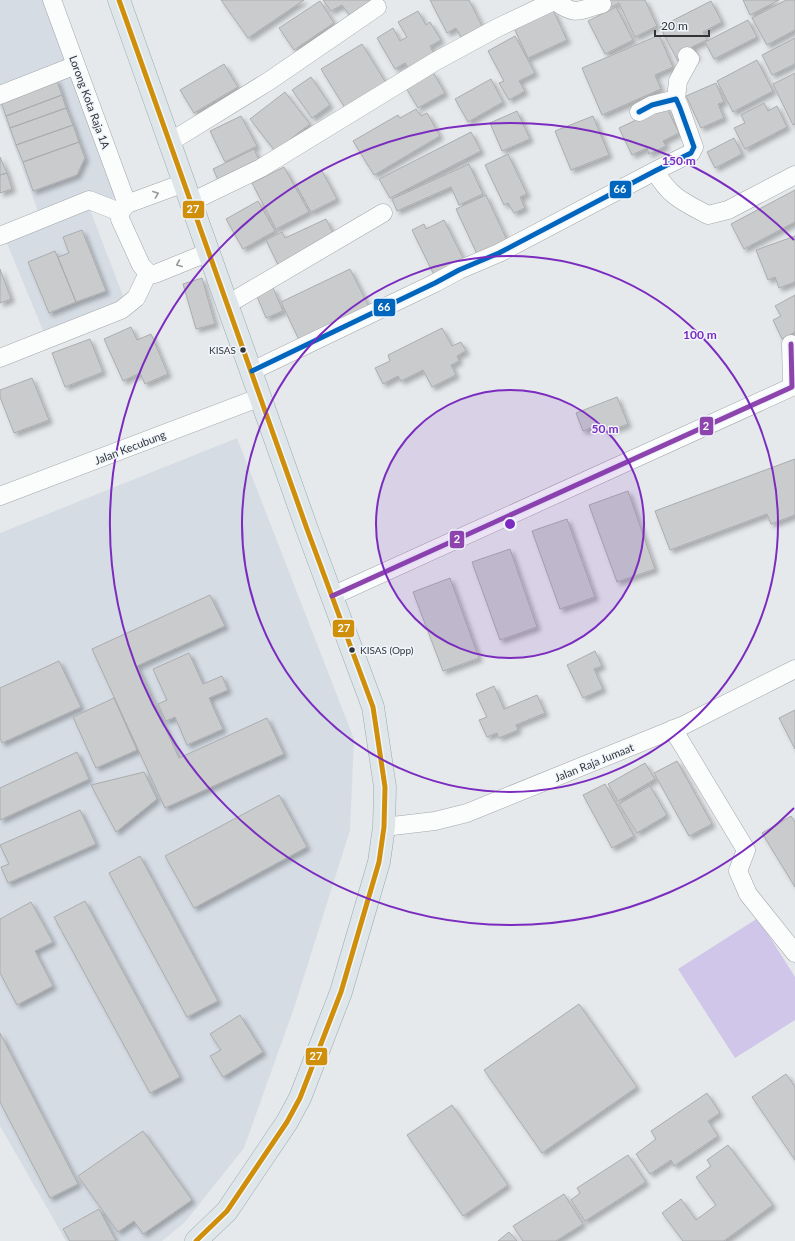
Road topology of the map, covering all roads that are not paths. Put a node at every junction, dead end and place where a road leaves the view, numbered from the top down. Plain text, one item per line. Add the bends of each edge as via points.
1 (52, 0) edge
2 (119, 0) edge
3 (555, 0) edge
4 (602, 4) dead end
5 (378, 8) dead end
6 (687, 56) dead end
7 (76, 65) junction
8 (0, 95) edge
9 (676, 100) junction
10 (639, 112) dead end
11 (170, 142) junction
12 (655, 170) junction
13 (795, 175) edge
14 (188, 193) junction
15 (124, 208) junction
16 (383, 213) dead end
17 (0, 236) edge
18 (209, 252) junction
19 (148, 273) junction
20 (228, 304) junction
21 (792, 344) dead end
22 (0, 358) edge
23 (252, 371) junction
24 (794, 387) edge
25 (261, 397) junction
26 (0, 496) edge
27 (332, 596) junction
28 (795, 669) edge
29 (673, 729) junction
30 (384, 827) junction
31 (795, 953) edge
32 (196, 1241) edge

1 - 7 street, Lorong Kota Raja 1A
2 - 11 main road
3 - 4 street via 568,10 583,11
3 - 14 street via 436,61 261,168
5 - 11 street via 269,81
6 - 9 street via 690,59 678,81
7 - 8 street
7 - 15 street, Lorong Kota Raja 1A
9 - 10 street via 652,105
9 - 12 street via 694,147 691,154
11 - 14 main road
12 - 13 street via 660,181 674,197 708,215 728,210
12 - 23 street via 499,253
15 -> 14 street
14 - 18 main road
15 - 17 street via 89,200
15 - 19 street, Lorong Kota Raja 1A via 120,219 141,265
16 - 20 street
18 -> 19 street via 156,274
18 - 20 main road
19 - 22 street via 136,298 121,310
20 - 23 main road
21 - 24 street
23 - 25 main road
24 - 27 street
25 - 26 street, Jalan Kecubung
25 - 27 main road
27 - 30 main road via 373,707 385,787
28 - 29 street, Jalan Raja Jumaat
29 - 30 street, Jalan Raja Jumaat via 467,813 435,822
29 - 31 street via 746,850 738,871 748,894
30 - 32 main road via 379,862 341,992 300,1098 227,1211

